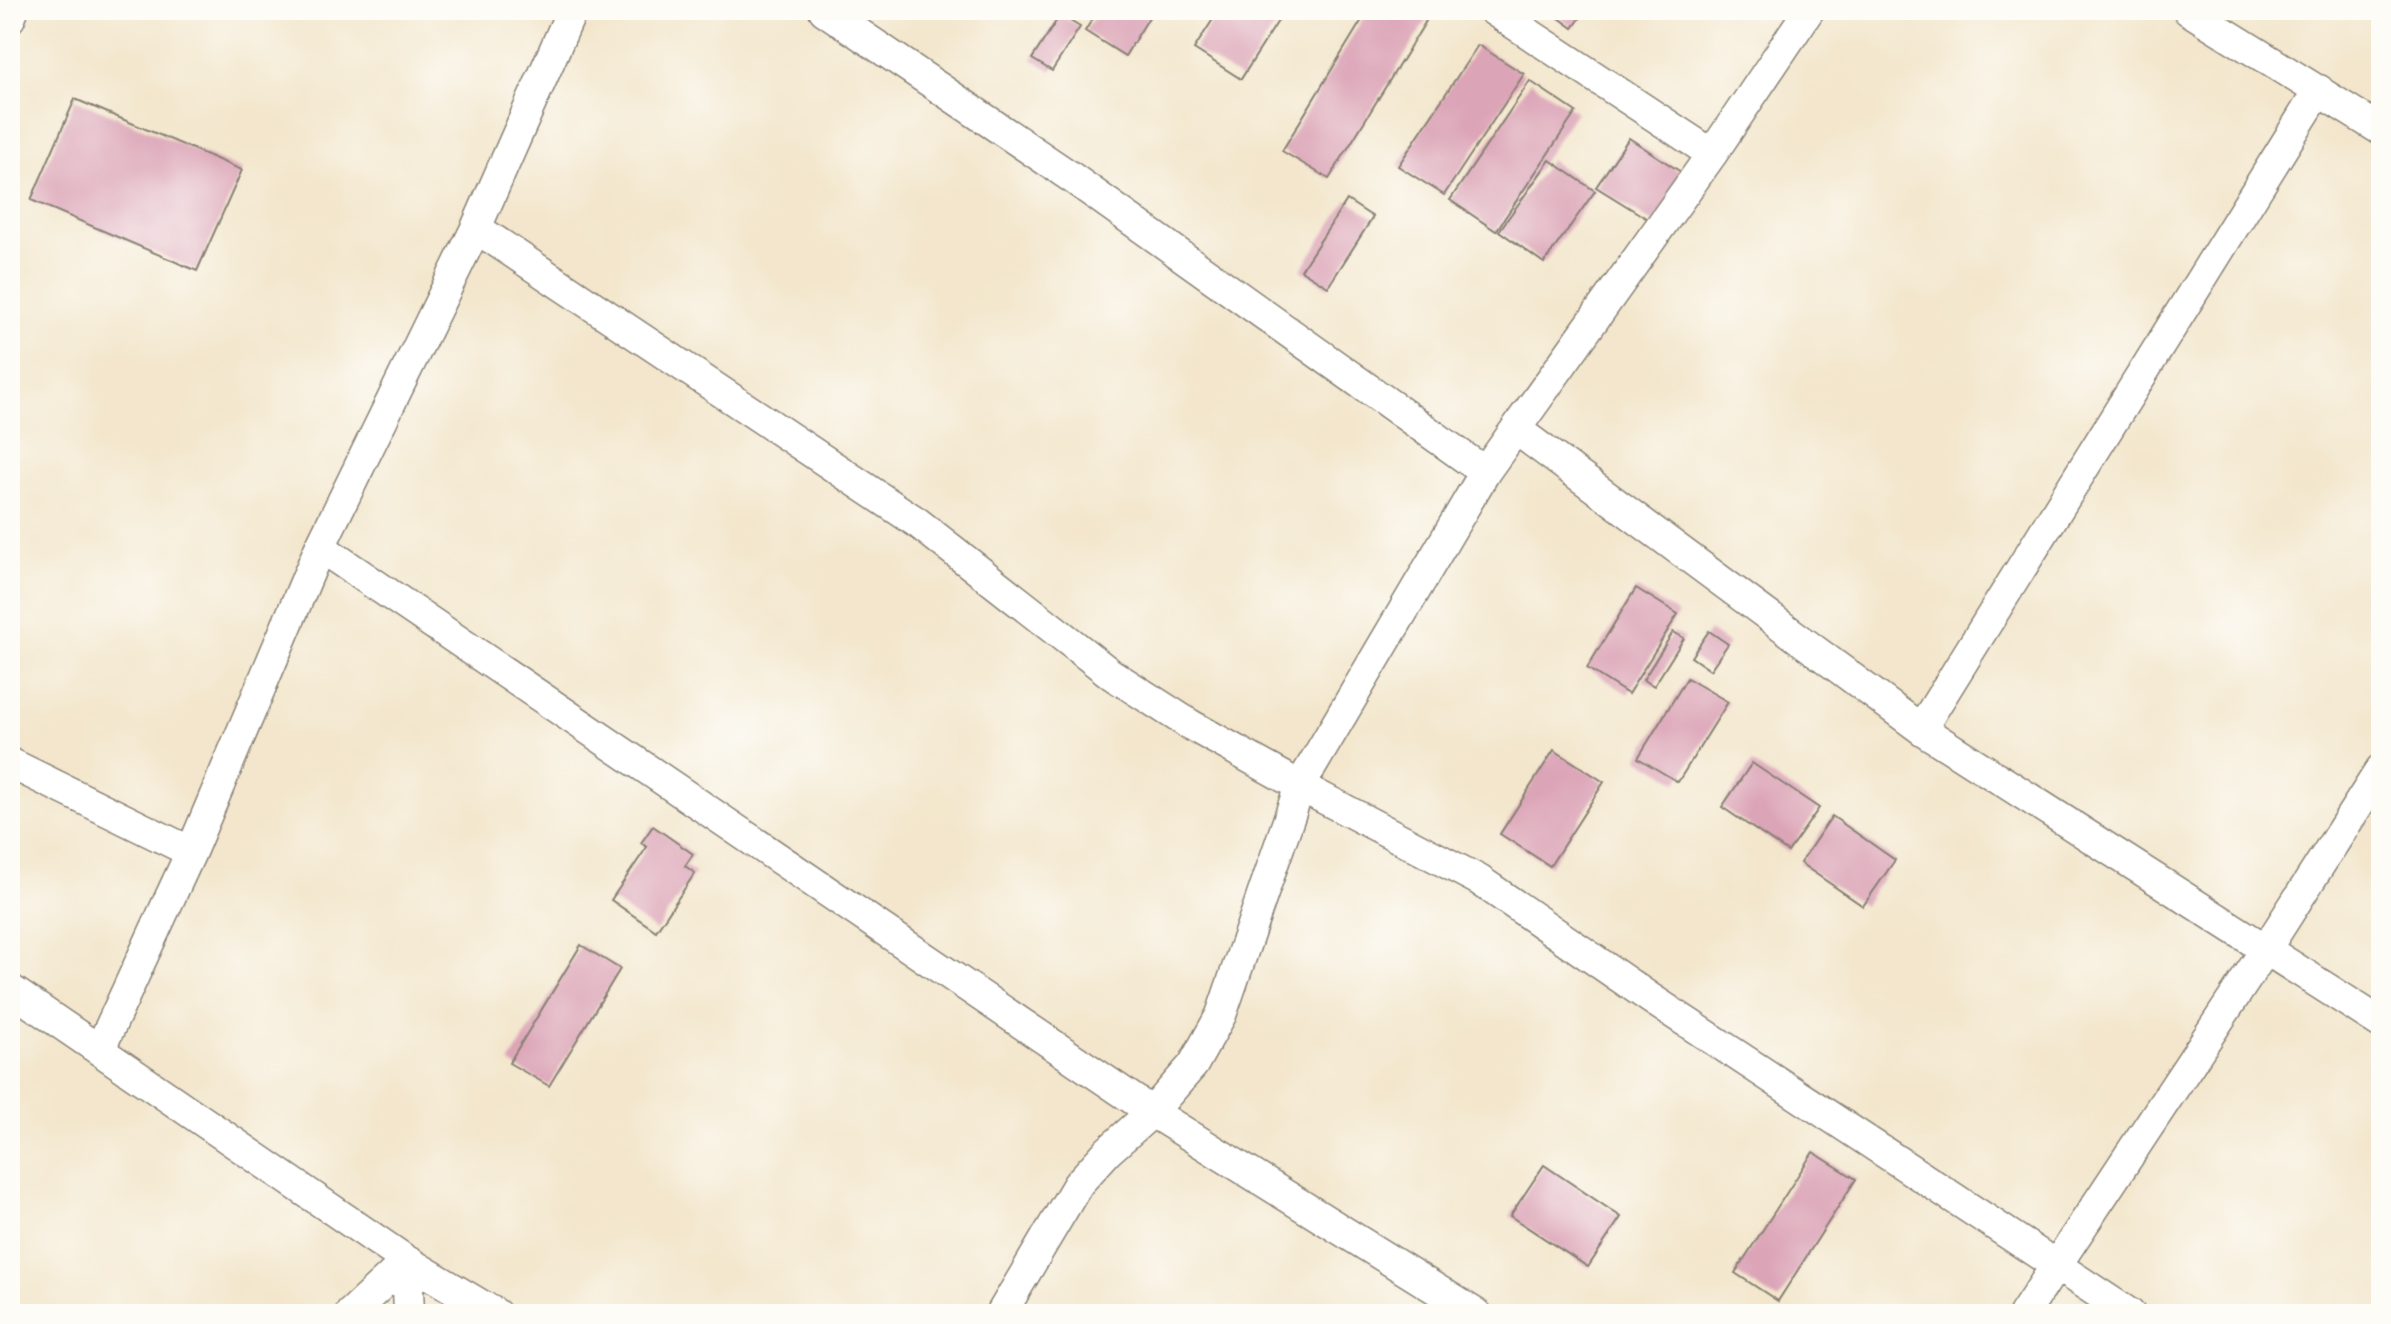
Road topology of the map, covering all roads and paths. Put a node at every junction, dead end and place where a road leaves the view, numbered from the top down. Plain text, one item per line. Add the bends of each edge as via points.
1 (13, 10) edge
2 (572, 10) edge
3 (824, 10) edge
4 (1493, 10) edge
5 (1809, 10) edge
6 (2188, 10) edge
7 (10, 18) edge
8 (2319, 90) junction
9 (2381, 130) edge
10 (1712, 154) junction
11 (476, 228) junction
12 (1517, 430) junction
13 (1485, 472) junction
14 (320, 547) junction
15 (1921, 729) junction
16 (10, 763) edge
17 (2381, 769) edge
18 (1300, 786) junction
19 (191, 852) junction
20 (2266, 949) junction
21 (10, 989) edge
22 (2381, 1023) edge
23 (100, 1049) junction
24 (1152, 1112) junction
25 (407, 1261) junction
26 (2056, 1266) junction
27 (350, 1314) edge
28 (409, 1314) edge
29 (496, 1314) edge
30 (1001, 1314) edge
31 (1476, 1314) edge
32 (2024, 1314) edge
33 (2130, 1314) edge

1 - 7 street
2 - 11 street
3 - 13 street via 1071,177
4 - 10 street
5 - 10 street
6 - 8 street
8 - 9 street
8 - 15 street
10 - 12 street
11 - 14 street
11 - 18 street via 918,523 1111,674
12 - 13 street
12 - 15 street
13 - 18 street
14 - 19 street
14 - 24 street
15 - 20 street
16 - 19 street
17 - 20 street
18 - 24 street via 1221,1015 1193,1065
18 - 26 street via 1479,880
19 - 23 street
20 - 22 street
20 - 26 street
21 - 23 street
23 - 25 street
24 - 30 street via 1078,1184
24 - 31 street
25 - 27 street
25 - 28 street
25 - 29 street
26 - 32 street
26 - 33 street

